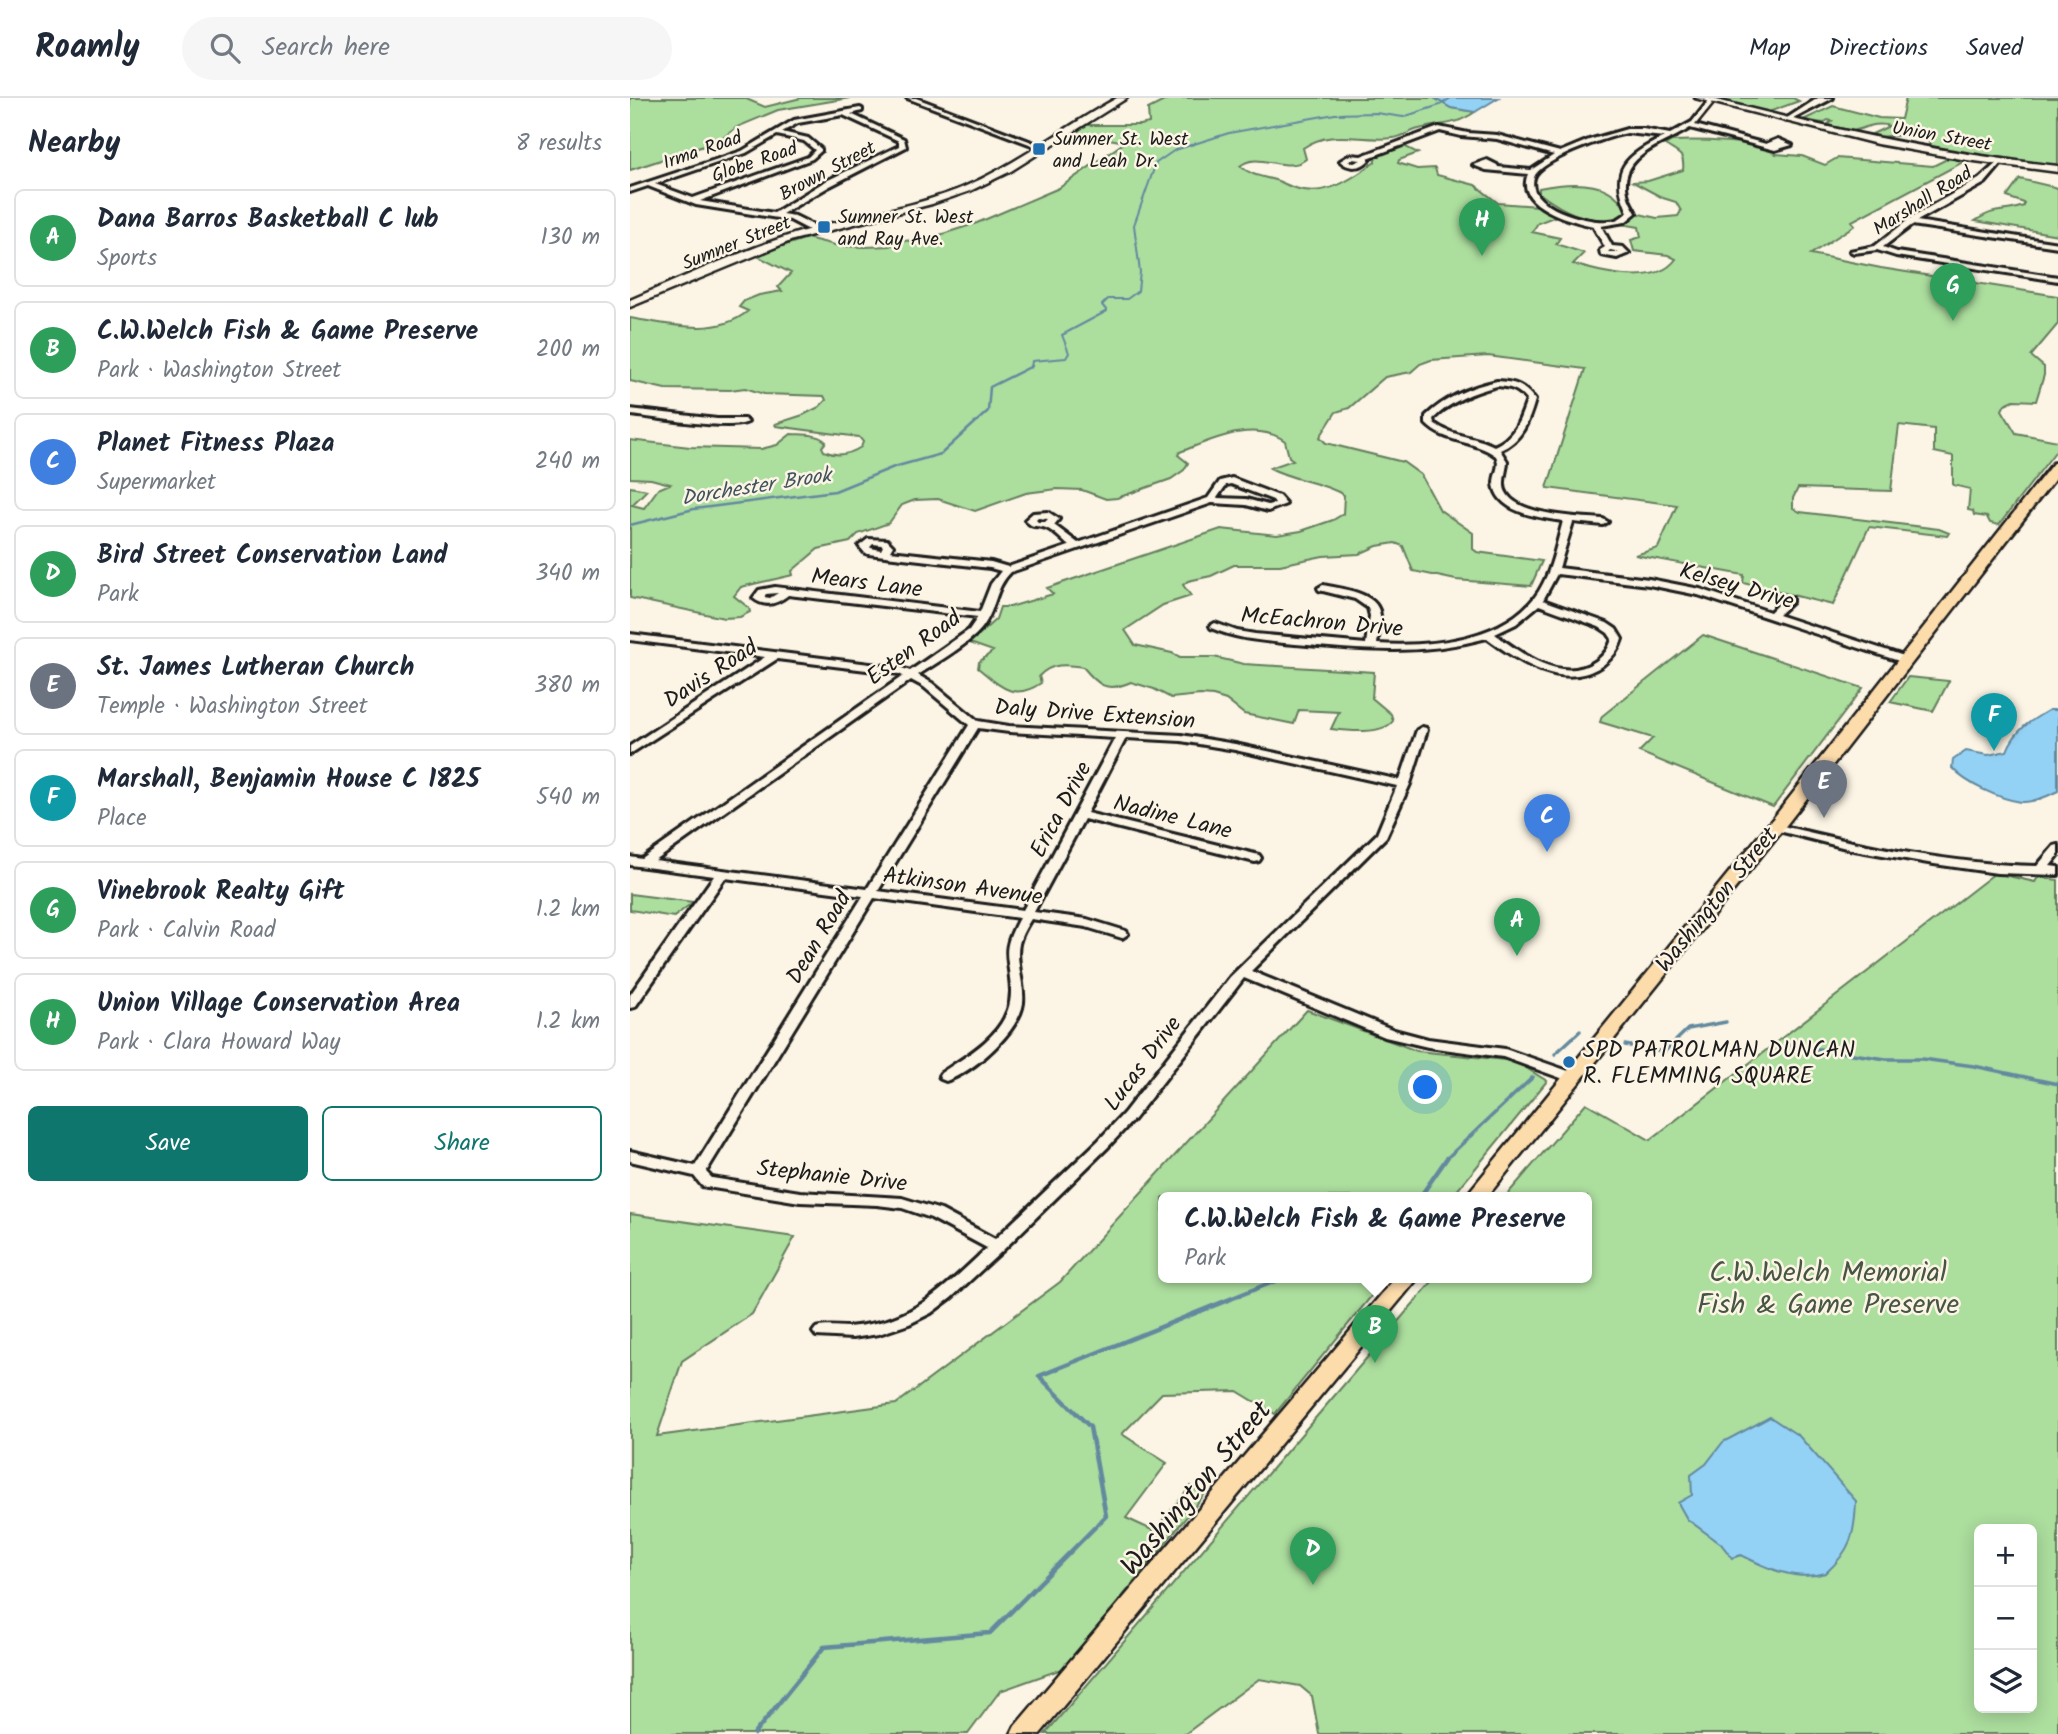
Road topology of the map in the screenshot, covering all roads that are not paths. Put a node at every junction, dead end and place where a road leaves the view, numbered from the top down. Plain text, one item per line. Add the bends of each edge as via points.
1 (910, 98) edge
2 (1123, 98) edge
3 (1699, 98) edge
4 (1823, 98) edge
5 (1830, 98) edge
6 (1710, 101) junction
7 (860, 110) dead end
8 (844, 113) junction
9 (1787, 120) junction
10 (1689, 126) junction
11 (776, 133) junction
12 (1669, 136) junction
13 (1769, 145) dead end
14 (1042, 147) junction
15 (1563, 155) junction
16 (1362, 158) dead end
17 (1999, 163) junction
18 (1494, 166) dead end
19 (2058, 169) edge
20 (1533, 172) junction
21 (648, 184) junction
22 (630, 190) edge
23 (692, 201) junction
24 (776, 215) junction
25 (1910, 222) junction
26 (1596, 224) junction
27 (816, 230) junction
28 (2058, 245) edge
29 (1609, 248) dead end
30 (1877, 248) junction
31 (1854, 251) dead end
32 (2058, 279) edge
33 (630, 304) edge
34 (630, 412) edge
35 (744, 422) dead end
36 (1493, 450) junction
37 (2058, 466) edge
38 (1211, 500) junction
39 (1569, 518) junction
40 (1603, 522) dead end
41 (1048, 525) dead end
42 (1076, 546) junction
43 (884, 553) dead end
44 (1007, 570) junction
45 (1552, 570) junction
46 (1323, 588) dead end
47 (786, 591) dead end
48 (1788, 600) dead end
49 (1537, 601) junction
50 (1773, 614) junction
51 (984, 615) junction
52 (1215, 626) dead end
53 (1487, 634) junction
54 (633, 639) edge
55 (1371, 648) junction
56 (778, 654) junction
57 (1906, 660) junction
58 (912, 675) junction
59 (975, 724) junction
60 (1422, 730) dead end
61 (1123, 734) junction
62 (630, 751) edge
63 (1404, 784) junction
64 (1081, 815) junction
65 (1775, 827) junction
66 (2058, 849) edge
67 (1255, 858) dead end
68 (630, 861) edge
69 (644, 863) junction
70 (2041, 869) junction
71 (2058, 871) edge
72 (721, 874) junction
73 (869, 893) junction
74 (1028, 915) junction
75 (1122, 933) dead end
76 (1242, 972) junction
77 (630, 1004) edge
78 (946, 1076) dead end
79 (1572, 1077) junction
80 (630, 1156) edge
81 (699, 1172) junction
82 (1479, 1192) edge
83 (997, 1247) junction
84 (1404, 1283) edge
85 (821, 1332) dead end
86 (1024, 1734) edge

1 - 14 street
2 - 14 main road, Sumner Street
3 - 6 main road, Union Street
4 - 9 street
5 - 9 street
6 - 9 main road, Union Street
6 - 10 street
7 - 8 street, Irma Road
8 - 11 street, Irma Road via 796,121
8 - 24 street, Brown Street via 902,140 903,147
9 - 17 main road, Union Street
10 - 12 street
10 - 13 street
11 - 21 street, Irma Road via 744,152
11 - 23 street, Globe Road via 806,139 819,150 802,161
12 - 15 street via 1623,132
12 - 26 street via 1640,153 1625,172 1623,190 1629,217
14 - 27 main road, Sumner Street via 965,190
15 - 16 street via 1497,137 1433,131
15 - 20 street
17 - 19 main road, Union Street
17 - 25 street, Marshall Road via 1982,181
18 - 20 street
20 - 26 street via 1529,186 1537,198 1571,219
21 - 22 street, Irma Road
21 - 23 street
23 - 24 street
24 - 27 street via 802,221
25 - 28 street
25 - 30 street, Marshall Road
26 - 29 street
27 - 33 main road, Sumner Street via 751,252
30 - 31 street, Marshall Road
30 - 32 street
34 - 35 street
36 - 36 street via 1441,432 1429,418 1477,387 1503,385 1522,390 1531,400 1517,436
36 - 39 street via 1504,464 1499,487 1508,500 1527,510
37 - 57 main road, Washington Street
38 - 38 street via 1268,508 1281,503 1233,481 1223,484
38 - 42 street
39 - 40 street
39 - 45 street, McEachron Drive
41 - 42 street
42 - 44 street
43 - 44 street
44 - 51 street, Esten Road via 992,588
45 - 49 street, McEachron Drive
45 - 50 street, Kelsey Drive via 1684,588
46 - 55 street via 1359,597 1373,607
47 - 51 street, Mears Lane
48 - 50 street
49 - 53 street, McEachron Drive
49 - 53 street via 1608,628 1615,635 1616,646 1592,668 1562,672 1529,662
50 - 57 street, Kelsey Drive
51 - 58 street, Esten Road via 973,632
52 - 55 street, McEachron Drive via 1240,635
53 - 55 street, McEachron Drive via 1425,647
54 - 56 street, Daly Drive Extension
56 - 58 street, Daly Drive Extension
56 - 62 street, Davis Road
57 - 65 main road, Washington Street
58 - 59 street, Daly Drive Extension
58 - 69 street, Esten Road
59 - 61 street, Daly Drive Extension
59 - 73 street, Dean Road
60 - 63 street, Lucas Drive
61 - 63 street, Daly Drive Extension via 1217,743
61 - 64 street, Erica Drive
63 - 76 street, Lucas Drive via 1376,842
64 - 67 street, Nadine Lane
64 - 74 street, Erica Drive
65 - 70 street via 1890,854 1990,868
65 - 79 main road, Washington Street
66 - 70 street
68 - 69 street, Atkinson Avenue
69 - 72 street, Atkinson Avenue
70 - 71 street
72 - 73 street, Atkinson Avenue
72 - 77 street
73 - 74 street, Atkinson Avenue
73 - 81 street, Dean Road
74 - 75 street, Atkinson Avenue
74 - 78 street, Erica Drive via 1011,947 1017,996 1008,1023 989,1046
76 - 79 street via 1390,1034 1505,1053
76 - 83 street, Lucas Drive via 1117,1130
79 - 82 main road, Washington Street
80 - 81 street, Stephanie Drive
81 - 83 street, Stephanie Drive via 707,1182 765,1191 907,1204
83 - 85 street, Lucas Drive via 920,1313 864,1333
84 - 86 main road, Washington Street

